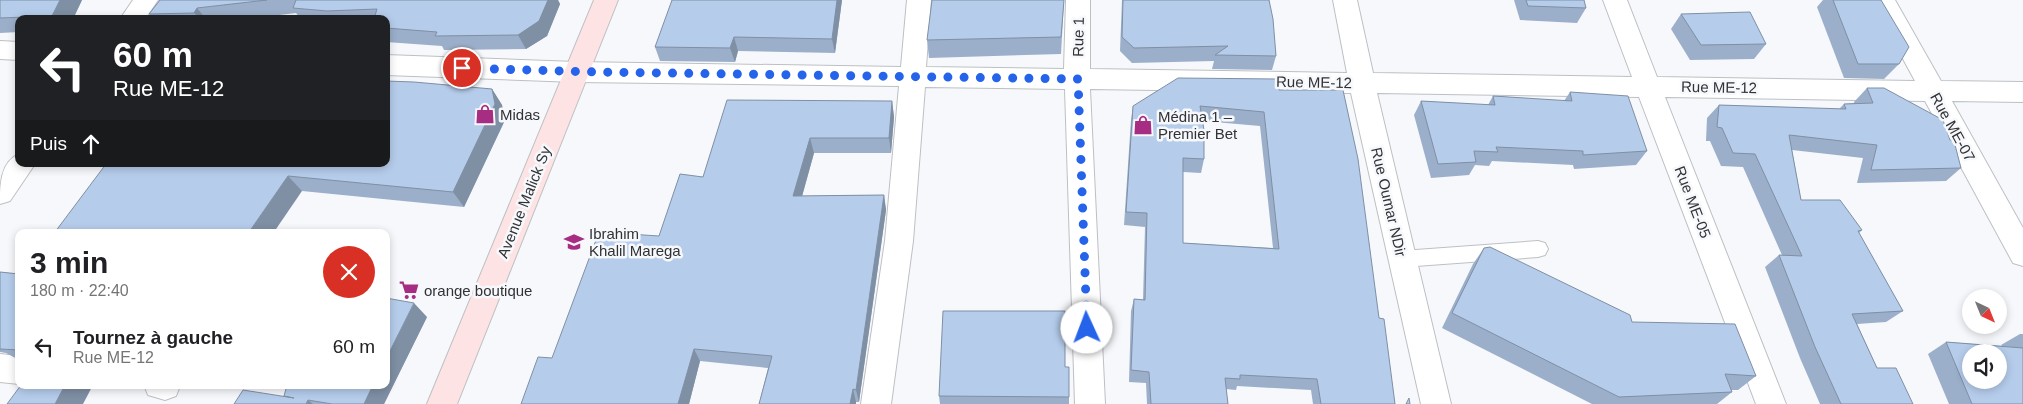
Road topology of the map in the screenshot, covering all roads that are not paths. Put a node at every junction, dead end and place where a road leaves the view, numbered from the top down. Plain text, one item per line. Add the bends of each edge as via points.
1 (146, 0) edge
2 (606, 0) edge
3 (919, 0) edge
4 (1078, 0) edge
5 (1345, 0) edge
6 (1615, 0) edge
7 (1883, 0) edge
8 (135, 15) edge
9 (0, 50) edge
10 (15, 51) edge
11 (390, 65) edge
12 (576, 72) junction
13 (912, 77) junction
14 (1078, 79) junction
15 (1362, 82) junction
16 (1648, 86) junction
17 (1934, 90) junction
18 (2023, 92) edge
19 (20, 167) edge
20 (0, 193) edge
21 (1538, 250) dead end
22 (2023, 254) edge
23 (1402, 259) junction
24 (0, 368) edge
25 (15, 370) edge
26 (442, 404) edge
27 (876, 404) edge
28 (1090, 404) edge
29 (1436, 404) edge
30 (1771, 404) edge

1 - 8 street
2 - 12 main road, Avenue Malick Sy
3 - 13 street
4 - 14 street, Rue 1
5 - 15 street, Rue Oumar NDir
6 - 16 street, Rue ME-05
7 - 17 street, Rue ME-07
9 - 10 street
11 - 12 street, Rue ME-12
12 - 13 street, Rue ME-12
12 - 26 main road, Avenue Malick Sy
13 - 14 street, Rue ME-12
13 - 27 street via 900,241
14 - 15 street, Rue ME-12
14 - 28 street, Rue 1
15 - 16 street, Rue ME-12
15 - 23 street, Rue Oumar NDir
16 - 17 street, Rue ME-12
16 - 30 street, Rue ME-05
17 - 18 street, Rue ME-12
17 - 22 street, Rue ME-07
19 - 20 street
21 - 23 lane
23 - 29 street, Rue Oumar NDir
24 - 25 street

